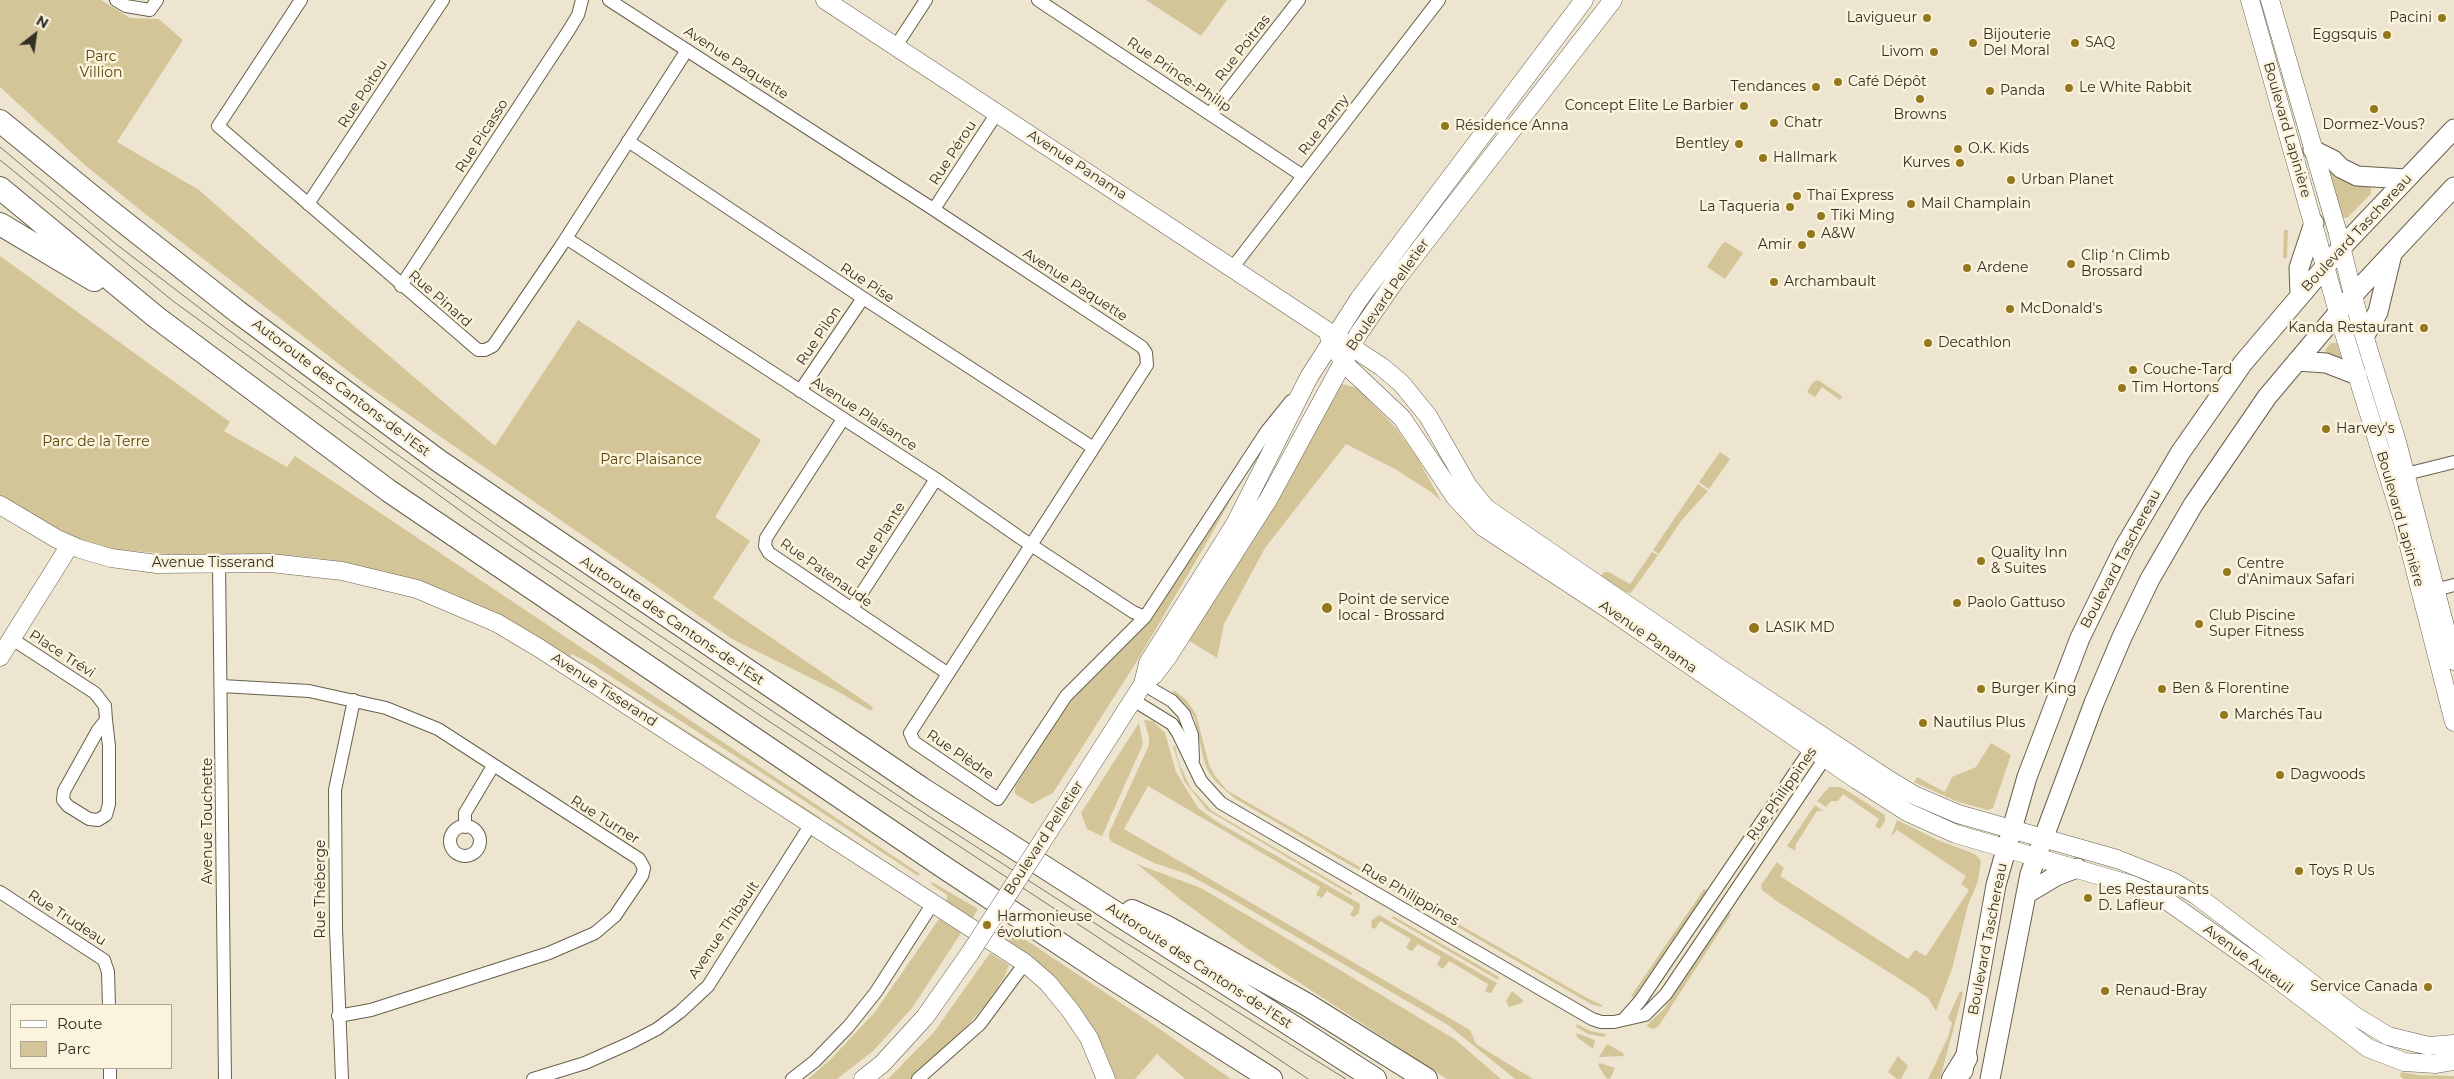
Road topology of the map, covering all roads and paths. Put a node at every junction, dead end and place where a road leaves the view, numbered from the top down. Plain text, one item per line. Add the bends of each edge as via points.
1 (116, 0) edge
2 (157, 0) edge
3 (301, 0) edge
4 (443, 0) edge
5 (582, 0) edge
6 (609, 0) edge
7 (825, 0) edge
8 (926, 0) edge
9 (1038, 0) edge
10 (1299, 0) edge
11 (1439, 0) edge
12 (1584, 0) edge
13 (1613, 0) edge
14 (2250, 0) edge
15 (2270, 0) edge
16 (1057, 5) edge
17 (896, 46) junction
18 (687, 50) junction
19 (997, 113) junction
20 (1210, 114) junction
21 (0, 121) edge
22 (2454, 129) edge
23 (628, 141) junction
24 (2313, 150) junction
25 (1304, 176) junction
26 (2406, 179) junction
27 (2454, 187) edge
28 (0, 188) edge
29 (308, 204) junction
30 (934, 210) junction
31 (2314, 223) junction
32 (0, 224) edge
33 (566, 238) junction
34 (2341, 248) junction
35 (2392, 254) junction
36 (2326, 265) junction
37 (1232, 267) junction
38 (401, 286) junction
39 (2300, 294) junction
40 (2353, 295) junction
41 (863, 298) junction
42 (2338, 312) junction
43 (156, 317) junction
44 (2365, 335) junction
45 (1332, 337) junction
46 (1347, 352) junction
47 (2297, 361) junction
48 (2357, 375) junction
49 (1310, 377) junction
50 (800, 391) junction
51 (843, 418) junction
52 (1092, 447) junction
53 (2454, 462) edge
54 (2397, 477) junction
55 (936, 479) junction
56 (0, 505) edge
57 (1030, 544) junction
58 (70, 545) junction
59 (220, 563) junction
60 (2454, 586) edge
61 (2435, 590) junction
62 (852, 608) junction
63 (1145, 617) junction
64 (12, 639) junction
65 (0, 657) edge
66 (2454, 661) edge
67 (947, 674) junction
68 (1143, 684) junction
69 (222, 686) junction
70 (354, 700) junction
71 (1133, 700) junction
72 (106, 720) junction
73 (2454, 722) edge
74 (910, 733) joint
75 (1823, 746) junction
76 (493, 766) junction
77 (1194, 769) junction
78 (998, 798) joint
79 (811, 824) junction
80 (465, 827) dead end
81 (2011, 830) junction
82 (2043, 839) junction
83 (2006, 849) junction
84 (2036, 857) junction
85 (2077, 868) junction
86 (1066, 880) junction
87 (0, 892) edge
88 (2026, 894) junction
89 (933, 903) junction
90 (1025, 963) junction
91 (109, 1004) edge
92 (338, 1016) junction
93 (1624, 1019) junction
94 (2454, 1044) edge
95 (2454, 1061) edge
96 (1964, 1068) edge
97 (224, 1079) edge
98 (342, 1079) edge
99 (532, 1079) edge
100 (792, 1079) edge
101 (863, 1079) edge
102 (918, 1079) edge
103 (1106, 1079) edge
104 (1271, 1079) edge
105 (1375, 1079) edge
106 (1426, 1079) edge
107 (1953, 1079) edge
108 (1990, 1079) edge

1 - 2 street via 126,6 150,10
3 - 29 street, Rue Pinard via 218,126
4 - 29 street, Rue Poitou
5 - 38 street, Rue Picasso via 569,30
6 - 18 street, Avenue Paquette
7 - 17 street, Avenue Panama
8 - 17 street
9 - 16 street, Rue Prince-Philip
10 - 20 street, Rue Poitras
11 - 25 street, Rue Parny
12 - 45 street, Boulevard Pelletier
13 - 46 street, Boulevard Pelletier via 1395,281
14 - 31 street, Boulevard Lapinière
15 - 24 street, Boulevard Lapinière
16 - 20 street, Rue Prince-Philip
17 - 19 street, Avenue Panama
18 - 23 street, Rue Pinard
18 - 30 street, Avenue Paquette
19 - 30 street, Rue Pérou
19 - 37 street, Avenue Panama
20 - 25 street, Rue Prince-Philip
21 - 86 highway, Autoroute des Cantons-de-l'Est via 238,312 432,456 861,748
22 - 26 main road, Boulevard Taschereau
23 - 33 street, Rue Pinard
23 - 41 street, Rue Pise
24 - 26 main road via 2357,176
24 - 34 street, Boulevard Lapinière
25 - 37 street, Rue Parny
26 - 34 main road, Boulevard Taschereau
27 - 35 main road, Boulevard Taschereau
28 - 43 highway
29 - 38 street, Rue Pinard
30 - 52 street, Avenue Paquette via 1142,347 1147,365
31 - 36 street, Boulevard Lapinière
31 - 39 main road via 2299,268
32 - 43 highway
33 - 38 street, Rue Pinard via 492,346 485,350 471,346
33 - 50 street, Avenue Plaisance
34 - 36 main road, Boulevard Taschereau
34 - 40 street, Boulevard Lapinière
35 - 40 main road, Boulevard Taschereau
35 - 44 main road via 2378,312
36 - 39 main road, Boulevard Taschereau
36 - 42 street, Boulevard Lapinière
37 - 45 street, Avenue Panama
39 - 81 main road, Boulevard Taschereau via 2207,412 2133,530 2073,654 2035,754
40 - 42 main road, Boulevard Taschereau
40 - 44 street, Boulevard Lapinière
41 - 50 street, Rue Pilon
41 - 52 street, Rue Pise
42 - 47 main road, Boulevard Taschereau
42 - 48 street, Boulevard Lapinière
43 - 104 highway via 334,452 494,564 974,887
44 - 54 street, Boulevard Lapinière
45 - 46 street, Avenue Panama
45 - 49 street, Boulevard Pelletier
46 - 68 street, Boulevard Pelletier via 1268,500 1169,655
46 - 75 street, Avenue Panama via 1402,418 1455,497 1483,527
46 - 75 street, Avenue Panama via 1395,377 1420,405 1468,486 1486,508
47 - 48 main road via 2326,363
47 - 82 main road, Boulevard Taschereau via 2229,450 2157,566 2110,663
48 - 54 street, Boulevard Lapinière
49 - 63 street, Boulevard Pelletier via 1266,432
49 - 68 street, Boulevard Pelletier via 1235,524 1148,663
50 - 51 street, Avenue Plaisance
51 - 55 street, Avenue Plaisance
51 - 62 street, Rue Patenaude via 766,538 765,546 769,553
52 - 57 street, Avenue Paquette
53 - 54 street
54 - 61 street, Boulevard Lapinière
54 - 73 street, Boulevard Lapinière via 2412,555
55 - 57 street, Avenue Plaisance
55 - 62 street, Rue Plante
56 - 58 street, Avenue Tisserand
57 - 63 street, Avenue Plaisance
57 - 67 street, Avenue Paquette
58 - 59 street, Avenue Tisserand via 132,562
58 - 64 street
59 - 69 street, Avenue Touchette
59 - 79 street, Avenue Tisserand via 286,564 342,571 405,585 454,603 527,640
60 - 61 street
61 - 66 street, Boulevard Lapinière
62 - 67 street, Rue Patenaude
63 - 78 street, Boulevard Pelletier via 1066,696
64 - 65 street
64 - 72 street, Place Trévi via 95,693 105,706
67 - 74 street, Avenue Paquette
68 - 71 street, Boulevard Pelletier
68 - 77 street, Rue Philippines via 1172,702 1184,714 1192,735
69 - 70 street, Rue Turner via 309,690
69 - 97 street, Avenue Touchette
70 - 76 street, Rue Turner via 386,708 438,730
70 - 92 street, Rue Théberge via 335,790
71 - 77 street, Rue Philippines via 1172,724
71 - 101 street, Boulevard Pelletier, bridge via 970,953 925,1017 882,1064
72 - 72 street, Place Trévi via 64,791 63,800 68,806 98,820 106,815 109,804
74 - 78 street, Rue Plèdre via 914,742
75 - 81 street, Avenue Panama via 1933,804 1964,817
75 - 83 street, Avenue Panama via 1857,780 1912,815 1956,834
75 - 93 street, Rue Philippines
75 - 93 street, Rue Philippines via 1666,994 1645,1015
76 - 80 street via 465,813
76 - 92 street, Rue Turner via 639,859 644,868 642,876 615,916 595,933 549,953 372,1010
77 - 93 street, Rue Philippines via 1221,804 1592,1019 1601,1022
79 - 89 street, Avenue Tisserand
79 - 99 street, Avenue Thibault via 708,986 680,1012 630,1043 585,1063
81 - 82 street, Avenue Panama
81 - 83 main road, Boulevard Taschereau
82 - 84 main road, Boulevard Taschereau
82 - 94 street, Avenue Auteuil via 2117,859 2172,881 2196,895 2355,1016 2388,1036 2429,1046
83 - 84 street, Avenue Panama
83 - 96 main road, Boulevard Taschereau via 1983,952
84 - 85 street, Avenue Auteuil
84 - 88 main road, Boulevard Taschereau
85 - 88 main road
85 - 95 street, Avenue Auteuil via 2163,898 2368,1048 2404,1062 2435,1064
86 - 105 highway, Autoroute des Cantons-de-l'Est
86 - 106 highway via 1168,927 1306,1004
87 - 91 street, Rue Trudeau via 104,960 108,972
88 - 108 main road, Boulevard Taschereau
89 - 90 street, Avenue Tisserand
89 - 100 street via 876,992 848,1027
90 - 102 street via 980,1024
90 - 103 street, Avenue Tisserand via 1070,1010 1089,1038
92 - 98 street, Rue Théberge
96 - 107 highway

